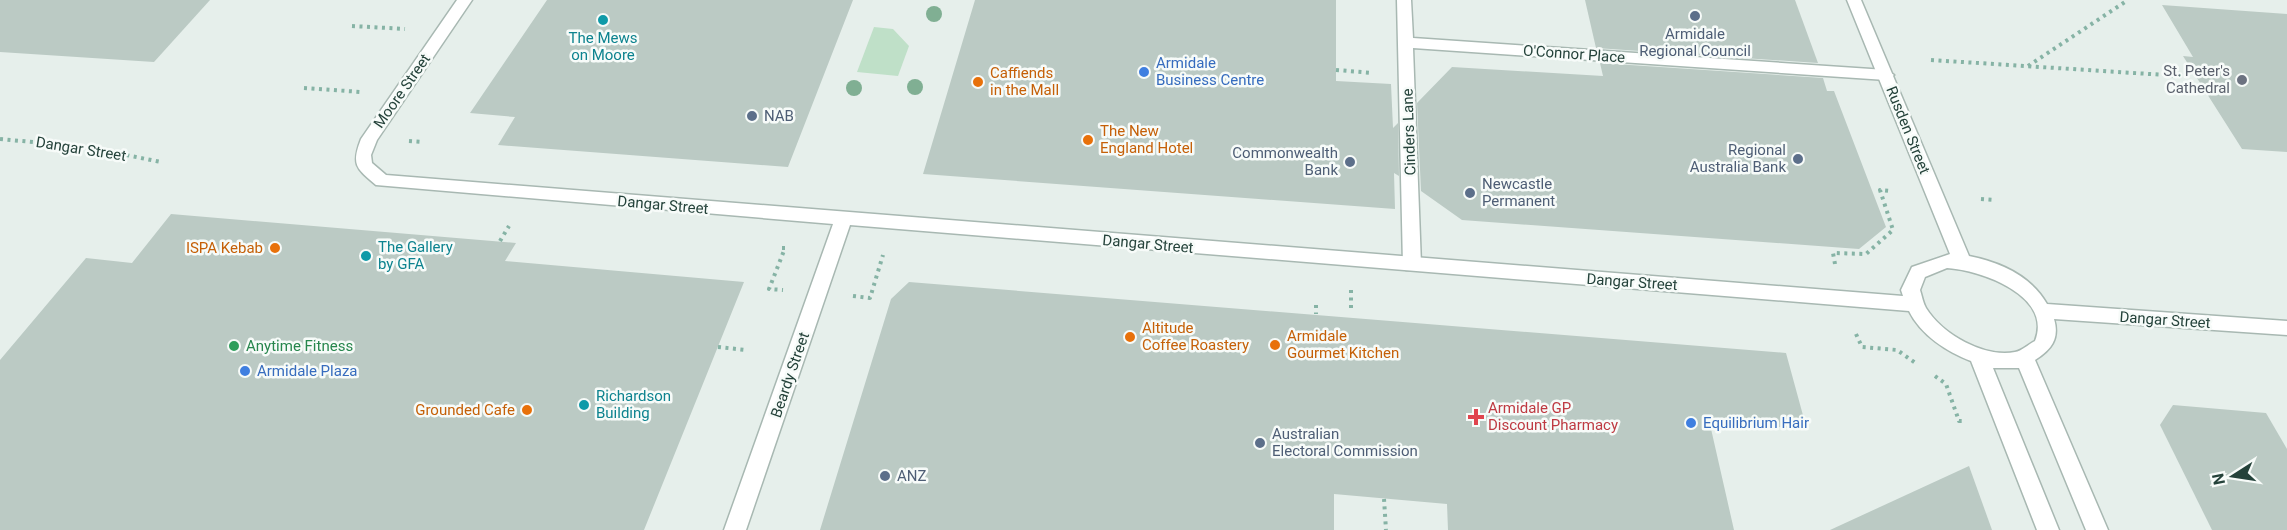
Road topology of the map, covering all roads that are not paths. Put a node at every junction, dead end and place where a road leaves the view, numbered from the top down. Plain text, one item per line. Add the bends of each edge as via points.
1 (465, 0) edge
2 (1404, 0) edge
3 (1854, 0) edge
4 (1406, 42) junction
5 (1886, 75) junction
6 (382, 181) joint
7 (843, 220) junction
8 (1962, 261) junction
9 (1412, 265) junction
10 (1913, 304) junction
11 (2042, 311) junction
12 (2287, 328) edge
13 (1979, 356) junction
14 (2025, 357) junction
15 (735, 530) edge
16 (2048, 530) edge
17 (2097, 530) edge

1 - 6 street, Moore Street via 369,139 364,165
2 - 4 street, Cinders Lane
3 - 5 street, Rusden Street
4 - 5 street, O'Connor Place
4 - 9 street, Cinders Lane
5 - 8 street, Rusden Street
6 - 7 street, Dangar Street
7 - 9 street, Dangar Street
7 - 15 street, Beardy Street
8 - 10 street via 1931,264 1920,270 1910,291
8 - 11 street via 2009,278
9 - 10 street, Dangar Street
10 - 13 street via 1920,317 1945,340
11 - 12 street, Dangar Street
11 - 14 street via 2047,334 2044,344
13 - 14 street via 1995,360
13 - 16 street
14 - 17 street

